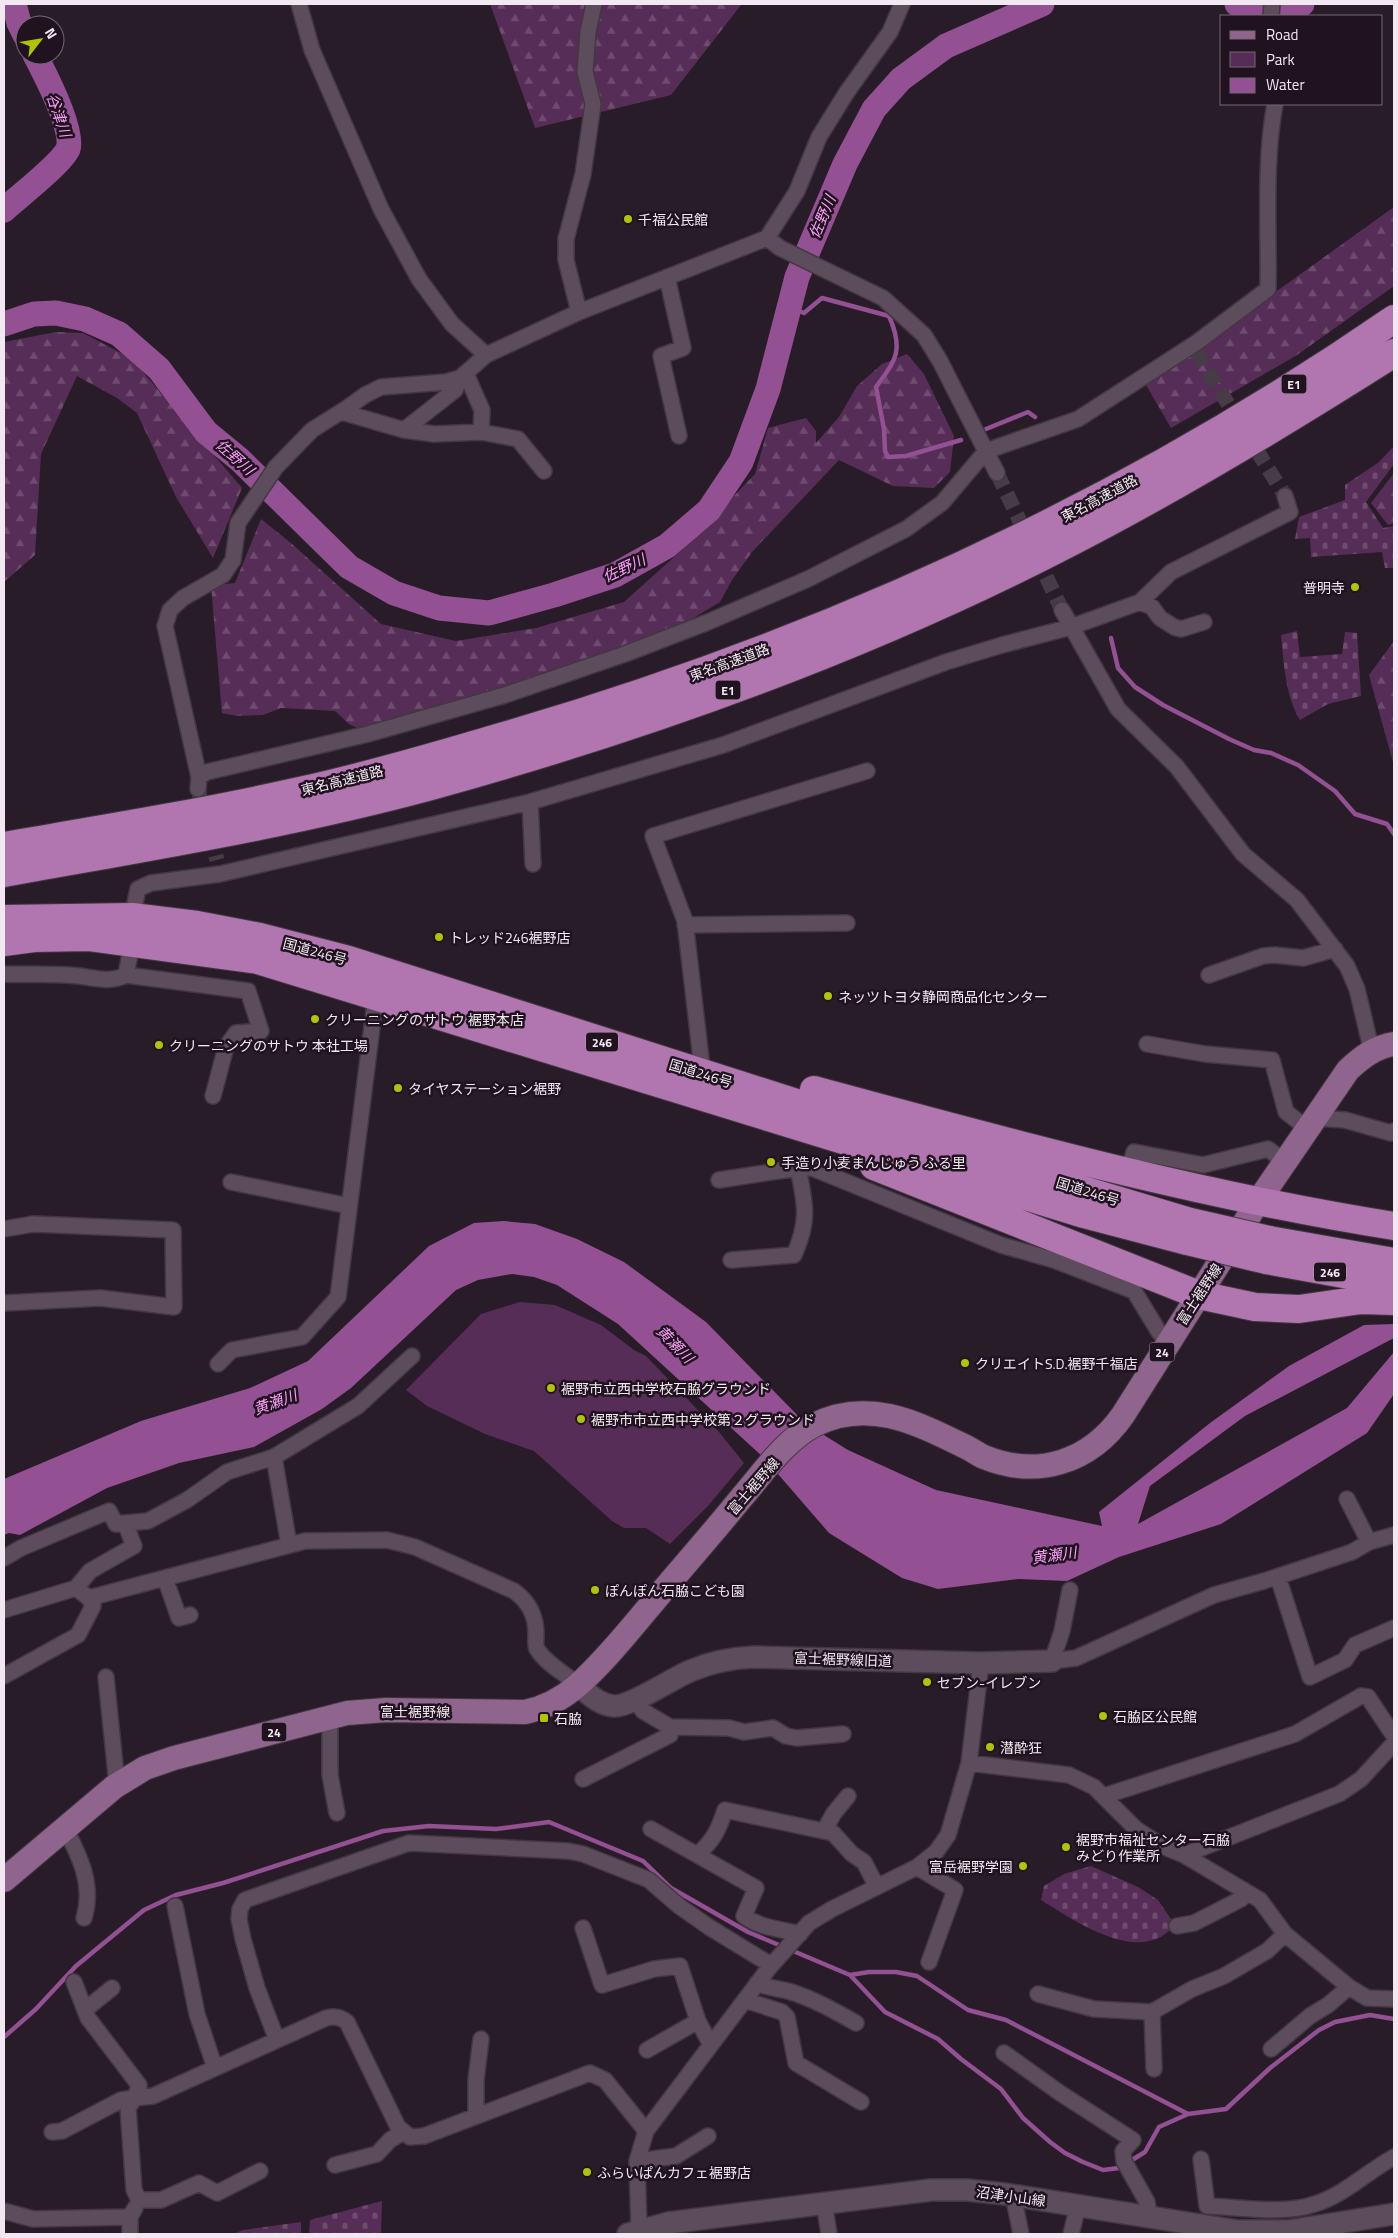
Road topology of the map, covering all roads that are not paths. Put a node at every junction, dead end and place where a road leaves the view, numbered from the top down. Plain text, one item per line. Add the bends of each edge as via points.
1 (299, 4) edge
2 (594, 4) edge
3 (902, 4) edge
4 (1276, 105) edge
5 (767, 238) junction
6 (667, 277) junction
7 (579, 312) junction
8 (1394, 319) edge
9 (1394, 353) edge
10 (486, 356) junction
11 (463, 376) junction
12 (342, 412) junction
13 (404, 430) junction
14 (480, 432) junction
15 (679, 436) dead end
16 (986, 451) junction
17 (544, 471) dead end
18 (997, 473) tunnel mouth
19 (1285, 496) tunnel mouth
20 (1140, 602) junction
21 (1062, 610) tunnel mouth
22 (1204, 622) dead end
23 (1071, 627) junction
24 (867, 771) dead end
25 (530, 802) junction
26 (4, 846) edge
27 (533, 864) dead end
28 (4, 873) edge
29 (4, 918) edge
30 (847, 923) dead end
31 (685, 925) junction
32 (132, 930) junction
33 (4, 942) edge
34 (1334, 949) junction
35 (4, 974) edge
36 (1209, 975) dead end
37 (126, 976) junction
38 (376, 995) junction
39 (558, 1028) junction
40 (1147, 1044) dead end
41 (1394, 1044) edge
42 (1372, 1052) junction
43 (701, 1059) junction
44 (213, 1096) dead end
45 (740, 1108) junction
46 (1311, 1123) junction
47 (1394, 1131) edge
48 (1285, 1162) junction
49 (798, 1168) junction
50 (1128, 1173) junction
51 (719, 1180) dead end
52 (232, 1182) dead end
53 (1259, 1200) junction
54 (349, 1206) junction
55 (1394, 1226) edge
56 (4, 1230) edge
57 (1189, 1232) junction
58 (1268, 1250) junction
59 (731, 1260) dead end
60 (1394, 1262) edge
61 (1394, 1281) edge
62 (1199, 1295) junction
63 (1394, 1301) edge
64 (4, 1303) edge
65 (1168, 1342) junction
66 (412, 1356) dead end
67 (218, 1364) dead end
68 (274, 1457) junction
69 (1347, 1499) dead end
70 (125, 1523) junction
71 (1394, 1535) edge
72 (1369, 1542) junction
73 (289, 1545) junction
74 (4, 1558) edge
75 (1278, 1576) junction
76 (165, 1578) junction
77 (76, 1588) junction
78 (1070, 1590) dead end
79 (89, 1598) junction
80 (4, 1610) edge
81 (190, 1615) dead end
82 (1394, 1628) edge
83 (1052, 1661) junction
84 (981, 1663) junction
85 (4, 1676) edge
86 (106, 1677) dead end
87 (578, 1685) junction
88 (634, 1700) junction
89 (330, 1718) junction
90 (670, 1727) junction
91 (843, 1734) dead end
92 (1394, 1736) edge
93 (1394, 1743) edge
94 (969, 1763) junction
95 (583, 1779) dead end
96 (117, 1785) junction
97 (848, 1796) dead end
98 (1104, 1796) junction
99 (337, 1813) dead end
100 (65, 1828) junction
101 (651, 1829) dead end
102 (824, 1831) junction
103 (698, 1854) junction
104 (1184, 1855) junction
105 (916, 1867) junction
106 (4, 1880) edge
107 (877, 1887) junction
108 (1248, 1893) junction
109 (175, 1906) dead end
110 (84, 1918) dead end
111 (1177, 1926) dead end
112 (583, 1928) dead end
113 (1285, 1934) junction
114 (797, 1937) junction
115 (775, 1960) junction
116 (930, 1962) dead end
117 (74, 1982) dead end
118 (757, 1983) junction
119 (1349, 1987) junction
120 (112, 1988) dead end
121 (1038, 1994) dead end
122 (1394, 1999) edge
123 (745, 2000) junction
124 (86, 2009) junction
125 (1152, 2012) junction
126 (698, 2021) junction
127 (856, 2023) dead end
128 (481, 2039) dead end
129 (277, 2040) junction
130 (711, 2044) junction
131 (647, 2050) dead end
132 (1271, 2050) dead end
133 (1004, 2053) dead end
134 (215, 2068) junction
135 (1154, 2069) dead end
136 (135, 2098) junction
137 (861, 2102) dead end
138 (476, 2116) junction
139 (52, 2132) dead end
140 (403, 2132) junction
141 (646, 2132) junction
142 (708, 2136) dead end
143 (1201, 2158) dead end
144 (1394, 2158) edge
145 (637, 2161) junction
146 (335, 2165) dead end
147 (260, 2171) dead end
148 (1013, 2195) junction
149 (139, 2200) junction
150 (824, 2202) junction
151 (1078, 2206) junction
152 (4, 2210) edge
153 (1394, 2214) edge
154 (130, 2217) junction
155 (1150, 2218) junction
156 (1212, 2231) edge
157 (634, 2232) edge
158 (130, 2234) edge
159 (829, 2234) edge
160 (1022, 2234) edge
161 (1071, 2234) edge

1 - 10 street via 312,50 381,209 419,279 452,324
2 - 7 street via 585,72 593,104 583,174 566,239 566,260
3 - 5 street via 890,32 819,137 797,191
4 - 16 street via 1270,163 1268,289 1196,347 1078,419
5 - 6 street
5 - 16 street via 780,248 884,298 924,336
6 - 7 street
6 - 15 street via 683,348 661,356
7 - 10 street
8 - 26 highway, 東名高速道路 / E1 via 1165,463 1048,526 913,589 782,643 609,706 313,788
9 - 28 highway, 東名高速道路 / E1 via 1302,412 1063,546 950,601 801,664 597,736 429,786 299,818
10 - 11 street
11 - 12 street via 446,382 381,387
11 - 13 street via 455,390
11 - 14 street via 482,410
12 - 13 street
12 - 16 street via 312,430 276,467 238,522 233,560 223,576 183,598 170,610 165,626 198,783 207,772 368,734 505,695 708,622 808,579 906,529 942,503
13 - 14 street via 434,434
14 - 17 street via 518,439
16 - 18 street
19 - 20 street via 1290,512 1171,572
20 - 22 street via 1152,607 1160,618 1174,627 1181,629
20 - 23 street
21 - 23 street
23 - 25 street via 946,662 723,745
23 - 34 street via 1118,709 1177,767 1243,854 1297,900
24 - 31 street via 652,836
25 - 27 street
25 - 32 street via 151,883 138,889
29 - 32 highway, 国道246号 / 246
30 - 31 street
31 - 43 street
32 - 33 highway, 国道246号 / 246 via 88,937
32 - 37 street
32 - 38 highway, 国道246号 / 246 via 258,960
32 - 39 highway, 国道246号 / 246 via 197,925 260,936 348,960
34 - 36 street via 1303,958 1263,956
34 - 42 street via 1348,966
35 - 37 street via 95,979
37 - 44 street via 248,991 261,1031 236,1033 226,1048
38 - 45 highway, 国道246号 / 246
38 - 54 street
39 - 43 highway via 654,1046
39 - 57 highway, 国道246号 / 246
40 - 46 street via 1205,1054 1272,1060 1286,1112
41 - 42 main road, 富士裾野線 / 24
42 - 46 main road, 富士裾野線 / 24 via 1348,1070
43 - 50 highway
45 - 57 highway, 国道246号 / 246 via 1084,1214
45 - 62 highway via 769,1124
46 - 47 street via 1345,1120 1391,1133
46 - 48 main road, 富士裾野線 / 24
48 - 50 street via 1268,1149 1203,1165 1134,1152
48 - 53 main road, 富士裾野線 / 24
49 - 51 street
49 - 59 street via 806,1211 794,1255
49 - 65 street via 812,1168 1001,1245 1054,1260 1134,1291
50 - 53 highway
52 - 54 street
53 - 55 highway
53 - 62 main road, 富士裾野線 / 24
54 - 67 street via 338,1297 302,1337 232,1350
56 - 64 street via 33,1224 173,1230 174,1307 100,1298
57 - 58 highway, 国道246号 / 246, bridge
58 - 60 highway, 国道246号 / 246
58 - 61 highway, 国道246号 / 246 via 1349,1275
62 - 63 highway via 1256,1307 1299,1309 1361,1300
62 - 65 main road, 富士裾野線 / 24
65 - 87 main road, 富士裾野線 / 24 via 1113,1429 1092,1449 1046,1466 1018,1466 984,1457 923,1426 894,1416 864,1412 834,1417 812,1426 790,1443 761,1475
66 - 68 street via 358,1406
68 - 70 street via 227,1472 187,1500 148,1521
68 - 73 street
69 - 72 street
70 - 74 street via 116,1524 110,1511
70 - 77 street via 134,1546 90,1571
71 - 72 street
72 - 75 street via 1352,1552
73 - 76 street
73 - 87 street via 304,1541 387,1540 415,1547 514,1591 529,1605 535,1621 536,1647
75 - 82 street via 1310,1677 1345,1660 1354,1645
75 - 83 street via 1214,1595 1076,1658
76 - 79 street
76 - 81 street via 179,1618
77 - 79 street
77 - 80 street
78 - 83 street
79 - 85 street via 93,1606 78,1635
83 - 84 main road, 富士裾野線旧道
84 - 88 main road, 富士裾野線旧道 via 732,1658 688,1672
84 - 94 street
86 - 96 street
87 - 88 main road, 富士裾野線旧道 via 601,1703 616,1706
87 - 89 main road, 富士裾野線 / 24 via 562,1697 525,1712 386,1710 347,1713
88 - 90 street via 643,1711
89 - 96 main road, 富士裾野線 / 24 via 174,1758 145,1768
89 - 99 street via 330,1775
90 - 91 street via 729,1728 744,1732 773,1728 797,1738
90 - 95 street via 670,1735
92 - 98 street via 1368,1697 1361,1696 1296,1734
93 - 104 street via 1361,1779 1339,1794
94 - 98 street via 1069,1775 1094,1787
94 - 105 street via 948,1835 936,1852
96 - 100 main road, 富士裾野線 / 24
97 - 102 street
98 - 104 street via 1136,1829 1162,1846
100 - 106 main road, 富士裾野線 / 24
100 - 110 street via 85,1874 89,1894
101 - 103 street
102 - 103 street via 724,1810 719,1830
102 - 107 street via 833,1833 864,1862
103 - 114 street via 756,1888 744,1916
104 - 108 street
105 - 107 street
105 - 116 street via 955,1890
107 - 114 street via 809,1923
108 - 111 street via 1194,1923
108 - 113 street via 1260,1900
109 - 134 street via 197,2014
112 - 126 street via 602,1985 654,1969 680,1966
113 - 119 street
113 - 125 street via 1267,1951
114 - 115 street
115 - 118 street
115 - 129 street via 702,1922 649,1880 583,1854 409,1843 245,1900 239,1919 243,1939 256,1988
117 - 124 street
118 - 123 street
118 - 127 street via 788,1991
119 - 122 street via 1367,1998
119 - 132 street
120 - 124 street
121 - 125 street via 1094,2009
123 - 130 street
123 - 137 street via 782,2012 787,2017 796,2063
124 - 136 street via 88,2018 139,2085
125 - 135 street
126 - 130 street
126 - 131 street
128 - 138 street
129 - 134 street
129 - 140 street via 326,2018 342,2018 347,2022
130 - 141 street
133 - 155 street via 1133,2140 1123,2151 1127,2167 1147,2202
134 - 136 street via 153,2096
136 - 139 street via 121,2100 62,2131
136 - 149 street via 128,2108 134,2190
138 - 140 street via 424,2136 410,2137
138 - 141 street via 590,2073 605,2080
140 - 146 street via 377,2154
141 - 145 street
142 - 145 street via 676,2156
143 - 144 street via 1207,2206 1295,2209 1315,2204 1350,2187
145 - 157 street
147 - 149 street via 217,2193 199,2183 161,2200
148 - 150 main road, 沼津小山線 via 930,2190
148 - 151 main road, 沼津小山線
148 - 160 street
149 - 154 street
150 - 157 main road, 沼津小山線 via 668,2223
150 - 159 street
151 - 155 main road, 沼津小山線
151 - 161 street
152 - 154 street via 33,2219
153 - 156 main road, 沼津小山線 via 1288,2231
154 - 158 street
155 - 156 main road, 沼津小山線

